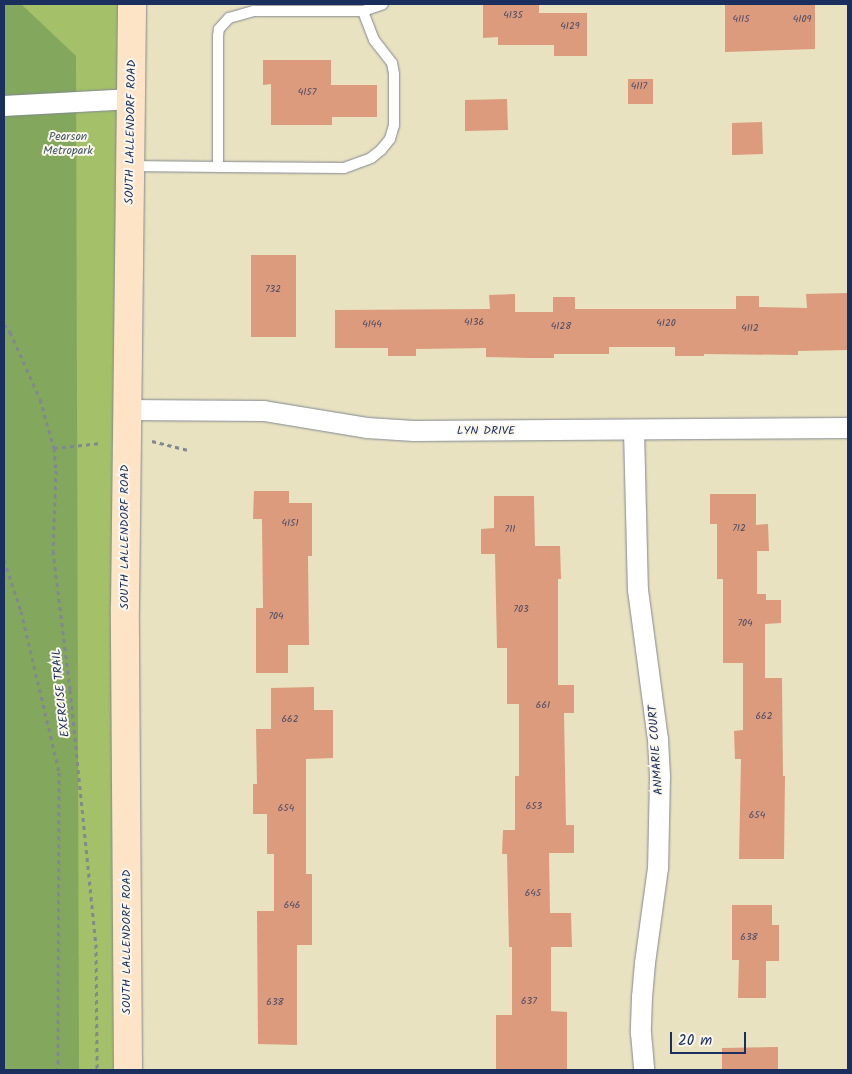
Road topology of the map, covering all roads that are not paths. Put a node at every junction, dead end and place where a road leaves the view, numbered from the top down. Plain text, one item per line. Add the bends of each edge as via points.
1 (132, 4) edge
2 (382, 4) edge
3 (363, 11) junction
4 (132, 99) junction
5 (4, 106) edge
6 (131, 166) junction
7 (218, 167) junction
8 (126, 410) junction
9 (848, 428) edge
10 (634, 430) junction
11 (128, 1070) edge
12 (644, 1070) edge

1 - 4 street, SOUTH LALLENDORF ROAD
2 - 3 lane
3 - 7 lane via 254,11 236,14 224,22 218,36
3 - 7 lane via 374,40 392,62 394,74 394,125 390,139 381,150 371,158 344,168
4 - 5 street
4 - 6 street, SOUTH LALLENDORF ROAD
6 - 7 lane
6 - 8 street, SOUTH LALLENDORF ROAD
8 - 10 street, LYN DRIVE via 264,411 367,428 414,431
8 - 11 street, SOUTH LALLENDORF ROAD via 124,606
9 - 10 street, LYN DRIVE
10 - 12 street, ANMARIE COURT via 638,590 658,739 660,795 656,890 643,980 641,1033

